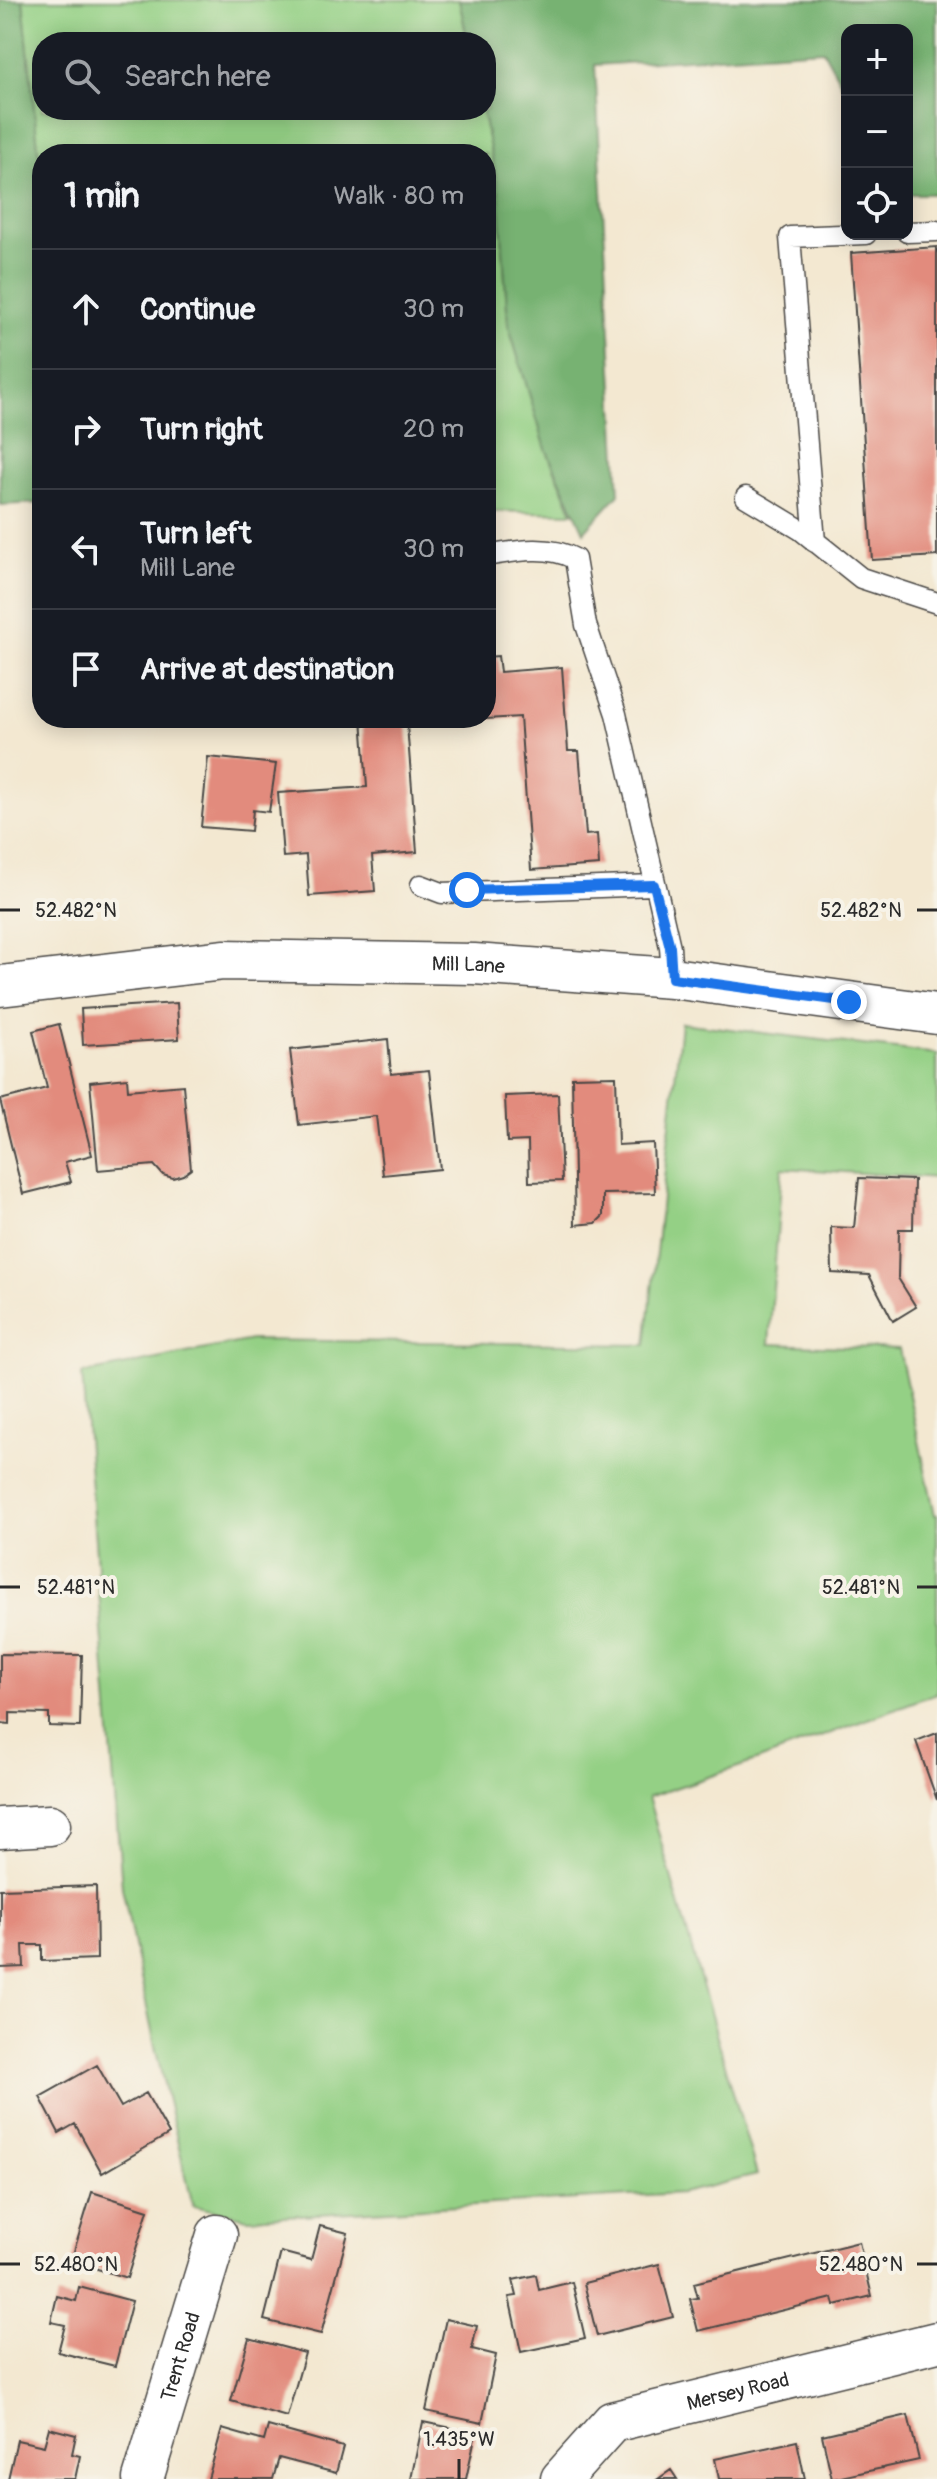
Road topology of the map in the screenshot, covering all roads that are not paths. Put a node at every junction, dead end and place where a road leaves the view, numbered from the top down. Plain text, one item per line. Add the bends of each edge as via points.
1 (937, 231) edge
2 (913, 232) edge
3 (841, 235) edge
4 (746, 497) dead end
5 (815, 542) junction
6 (496, 555) edge
7 (937, 603) edge
8 (421, 885) dead end
9 (654, 885) junction
10 (672, 978) junction
11 (0, 986) edge
12 (937, 1014) edge
13 (50, 1825) dead end
14 (0, 1828) edge
15 (217, 2235) dead end
16 (937, 2342) edge
17 (143, 2479) edge
18 (561, 2479) edge

1 - 2 lane
3 - 5 lane via 790,237
4 - 5 lane
5 - 7 lane via 861,578
6 - 9 lane via 544,550 575,559 586,625 616,714
8 - 9 lane via 442,893
9 - 10 lane
10 - 11 street, Mill Lane via 474,964 224,960
10 - 12 street, Mill Lane
13 - 14 street
15 - 17 street, Trent Road
16 - 18 street, Mersey Road via 612,2422

